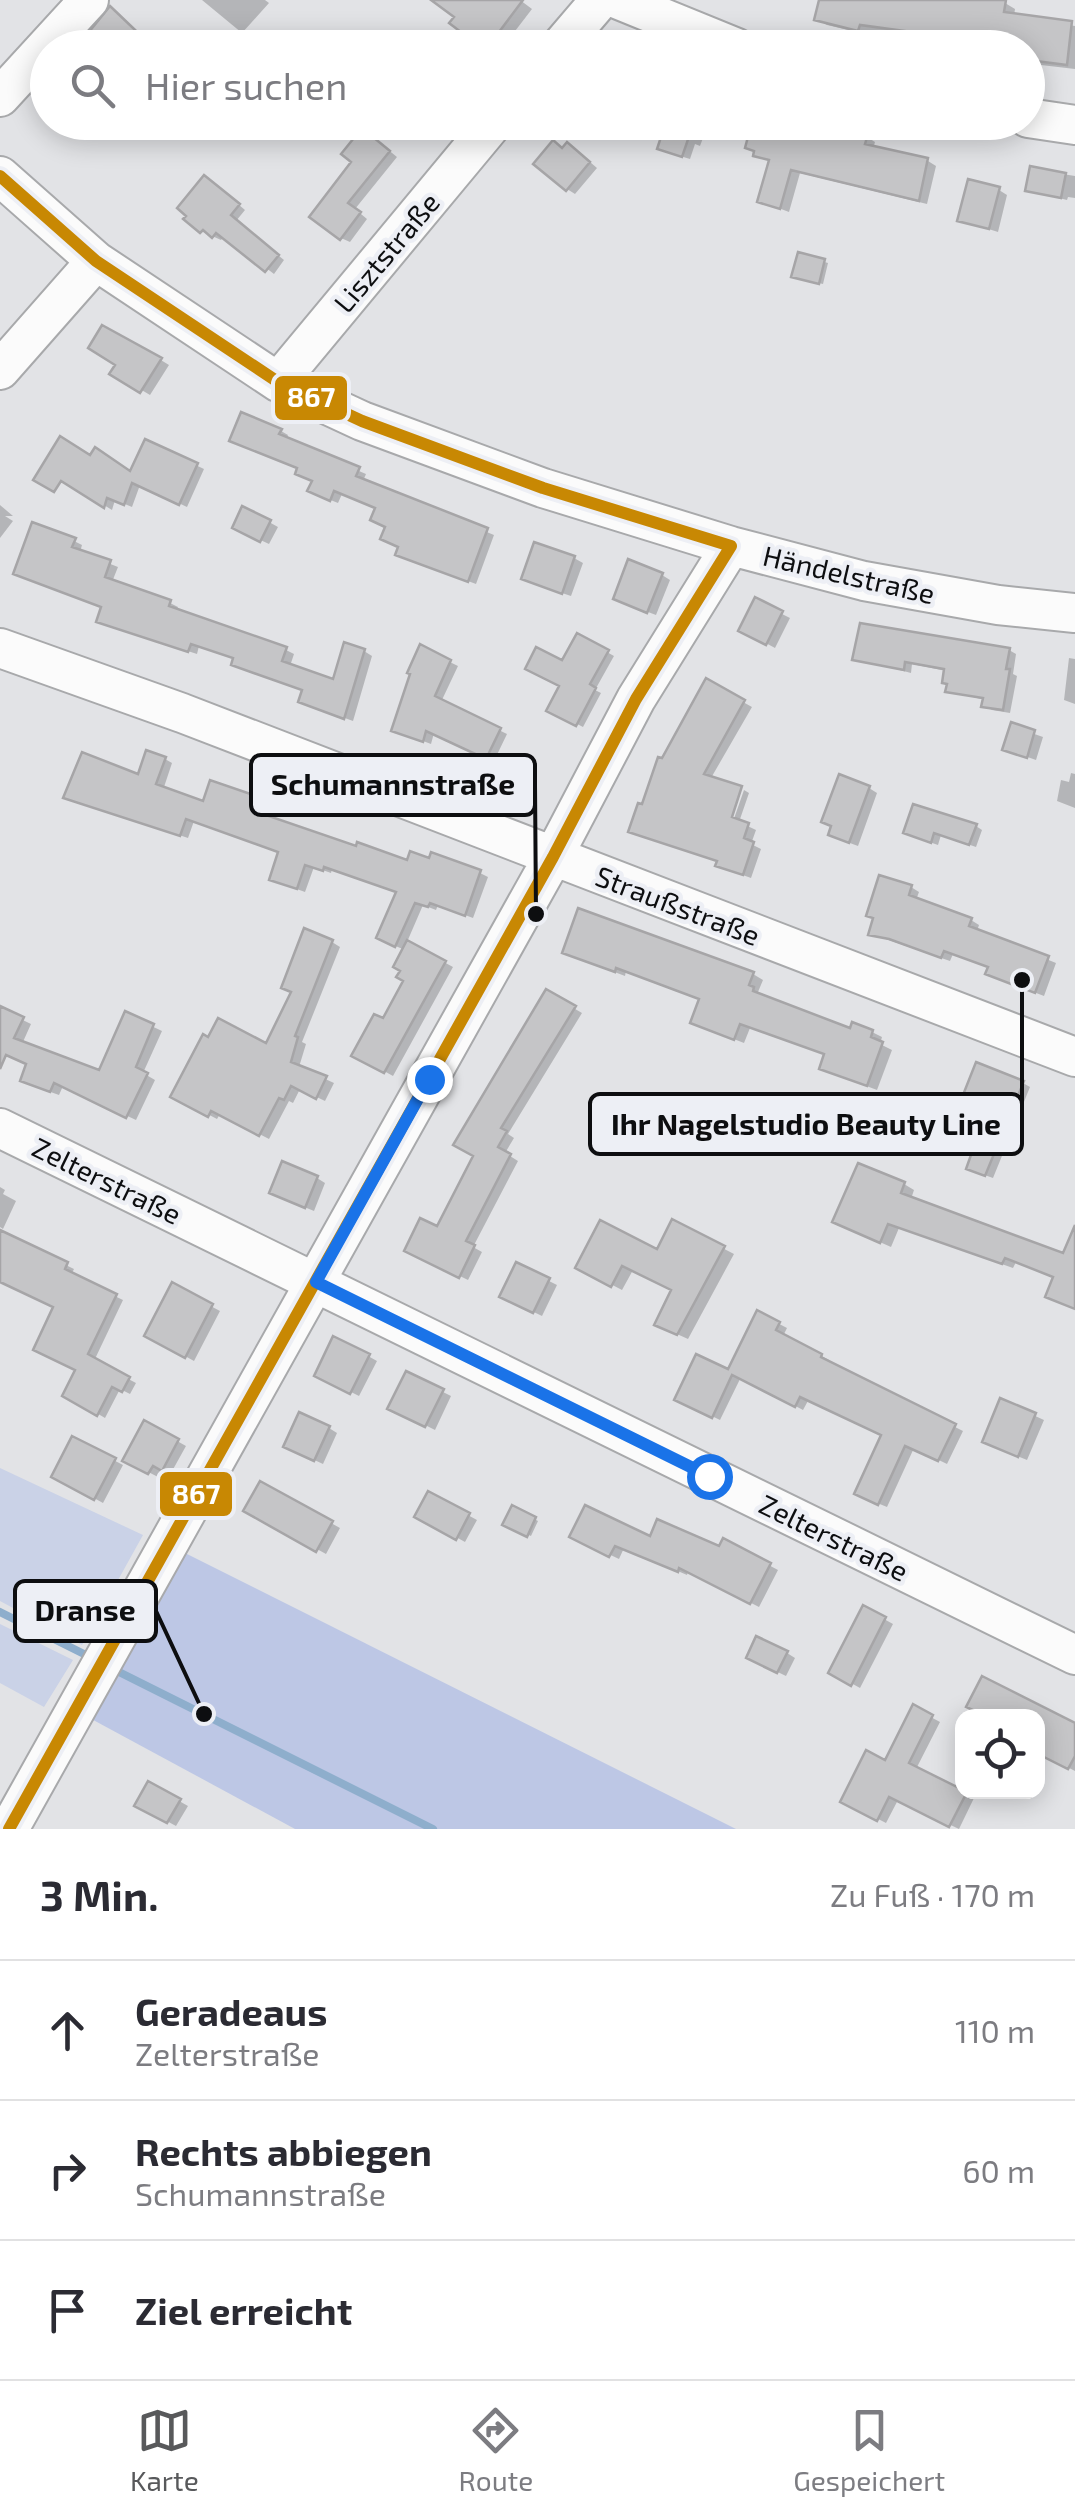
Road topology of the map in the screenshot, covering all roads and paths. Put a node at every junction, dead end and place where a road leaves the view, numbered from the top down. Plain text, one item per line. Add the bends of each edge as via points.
1 (89, 0) edge
2 (600, 0) edge
3 (619, 0) edge
4 (61, 30) edge
5 (574, 30) edge
6 (693, 30) edge
7 (30, 64) edge
8 (0, 97) edge
9 (1045, 121) edge
10 (1075, 126) edge
11 (479, 140) edge
12 (0, 176) edge
13 (96, 260) junction
14 (0, 370) edge
15 (278, 382) junction
16 (731, 546) junction
17 (1075, 613) edge
18 (0, 648) edge
19 (552, 857) junction
20 (1075, 1057) edge
21 (0, 1128) edge
22 (316, 1282) junction
23 (1075, 1655) edge
24 (9, 1829) edge

1 - 4 street
2 - 5 street
3 - 6 street
7 - 8 street
9 - 10 street
11 - 15 street, Lisztstraße
12 - 13 street, Händelstraße
13 - 14 street
13 - 15 street, Händelstraße
15 - 16 street, Händelstraße via 362,421 543,488
16 - 17 street, Händelstraße via 864,581
16 - 19 street via 636,699
18 - 19 street, Straußstraße
19 - 20 street, Straußstraße
19 - 22 street
21 - 22 street, Zelterstraße
22 - 23 street, Zelterstraße
22 - 24 street

